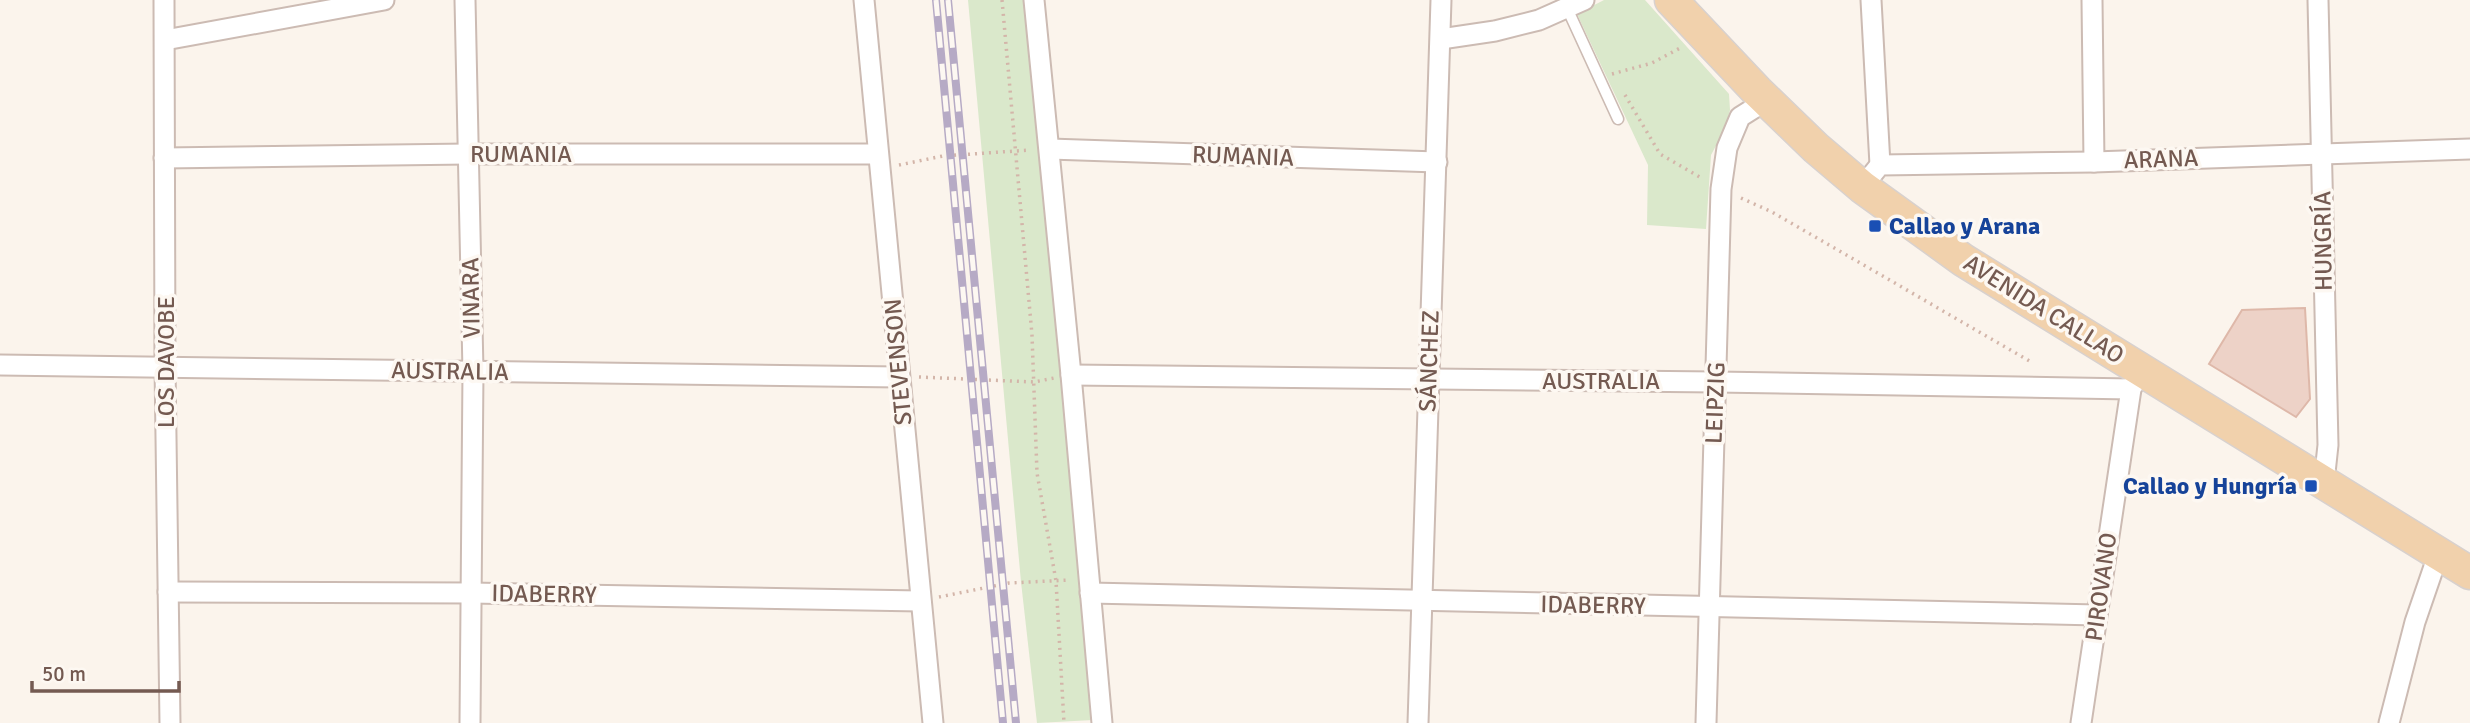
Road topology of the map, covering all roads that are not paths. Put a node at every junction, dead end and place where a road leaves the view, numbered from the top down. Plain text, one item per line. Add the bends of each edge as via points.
1 (164, 0) edge
2 (384, 0) edge
3 (465, 0) edge
4 (864, 0) edge
5 (1034, 0) edge
6 (1441, 0) edge
7 (1671, 0) edge
8 (1871, 0) edge
9 (2092, 0) edge
10 (2318, 0) edge
11 (1576, 4) edge
12 (1441, 39) junction
13 (165, 40) junction
14 (1767, 100) junction
15 (1618, 119) dead end
16 (1049, 149) junction
17 (2470, 149) edge
18 (468, 153) junction
19 (2321, 153) junction
20 (164, 158) junction
21 (879, 161) junction
22 (1437, 162) junction
23 (2094, 162) junction
24 (1871, 176) junction
25 (0, 365) edge
26 (165, 366) junction
27 (472, 371) junction
28 (1071, 375) junction
29 (899, 377) junction
30 (1428, 379) junction
31 (2136, 380) junction
32 (1716, 382) junction
33 (2324, 482) junction
34 (2459, 568) edge
35 (1089, 586) junction
36 (168, 592) junction
37 (472, 593) junction
38 (920, 601) junction
39 (1421, 601) junction
40 (1709, 608) junction
41 (2097, 615) junction
42 (170, 723) edge
43 (470, 723) edge
44 (933, 723) edge
45 (1102, 723) edge
46 (1418, 723) edge
47 (1706, 723) edge
48 (2081, 723) edge
49 (2389, 723) edge

1 - 13 street, LOS DAVOBE
2 - 13 street
3 - 18 street, VINARA
4 - 21 street, STEVENSON
5 - 16 street
6 - 12 street, SÁNCHEZ
7 - 14 main road, AVENIDA CALLAO
8 - 24 street
9 - 23 street
10 - 19 street, HUNGRÍA
11 - 12 street via 1539,20
11 - 15 lane
12 - 22 street, SÁNCHEZ
13 - 20 street, LOS DAVOBE
14 - 24 main road, AVENIDA CALLAO
14 - 32 street, LEIPZIG via 1740,117 1727,148 1721,189
16 - 22 street, RUMANIA
16 - 28 street
17 - 19 street, ARANA
18 - 20 street, RUMANIA
18 - 21 street, RUMANIA
18 - 27 street, VINARA
19 - 23 street, ARANA
19 - 33 street, HUNGRÍA via 2328,444
20 - 26 street, LOS DAVOBE
21 - 29 street, STEVENSON
22 - 30 street, SÁNCHEZ
23 - 24 street, ARANA
24 - 31 main road, AVENIDA CALLAO via 1963,260
25 - 26 street, AUSTRALIA
26 - 27 street, AUSTRALIA
26 - 36 street, LOS DAVOBE
27 - 29 street, AUSTRALIA
27 - 37 street, VINARA
28 - 30 street, AUSTRALIA
28 - 35 street
29 - 38 street, STEVENSON
30 - 32 street, AUSTRALIA
30 - 39 street, SÁNCHEZ
31 - 32 street, AUSTRALIA
31 - 33 main road, AVENIDA CALLAO
31 - 41 street, PIROVANO
32 - 40 street, LEIPZIG
33 - 34 main road, AVENIDA CALLAO
34 - 49 street via 2415,622
35 - 39 street, IDABERRY
35 - 45 street
36 - 37 street, IDABERRY
36 - 42 street, LOS DAVOBE
37 - 38 street, IDABERRY
37 - 43 street, VINARA
38 - 44 street, STEVENSON
39 - 40 street, IDABERRY
39 - 46 street, SÁNCHEZ
40 - 41 street, IDABERRY
40 - 47 street, LEIPZIG
41 - 48 street, PIROVANO

